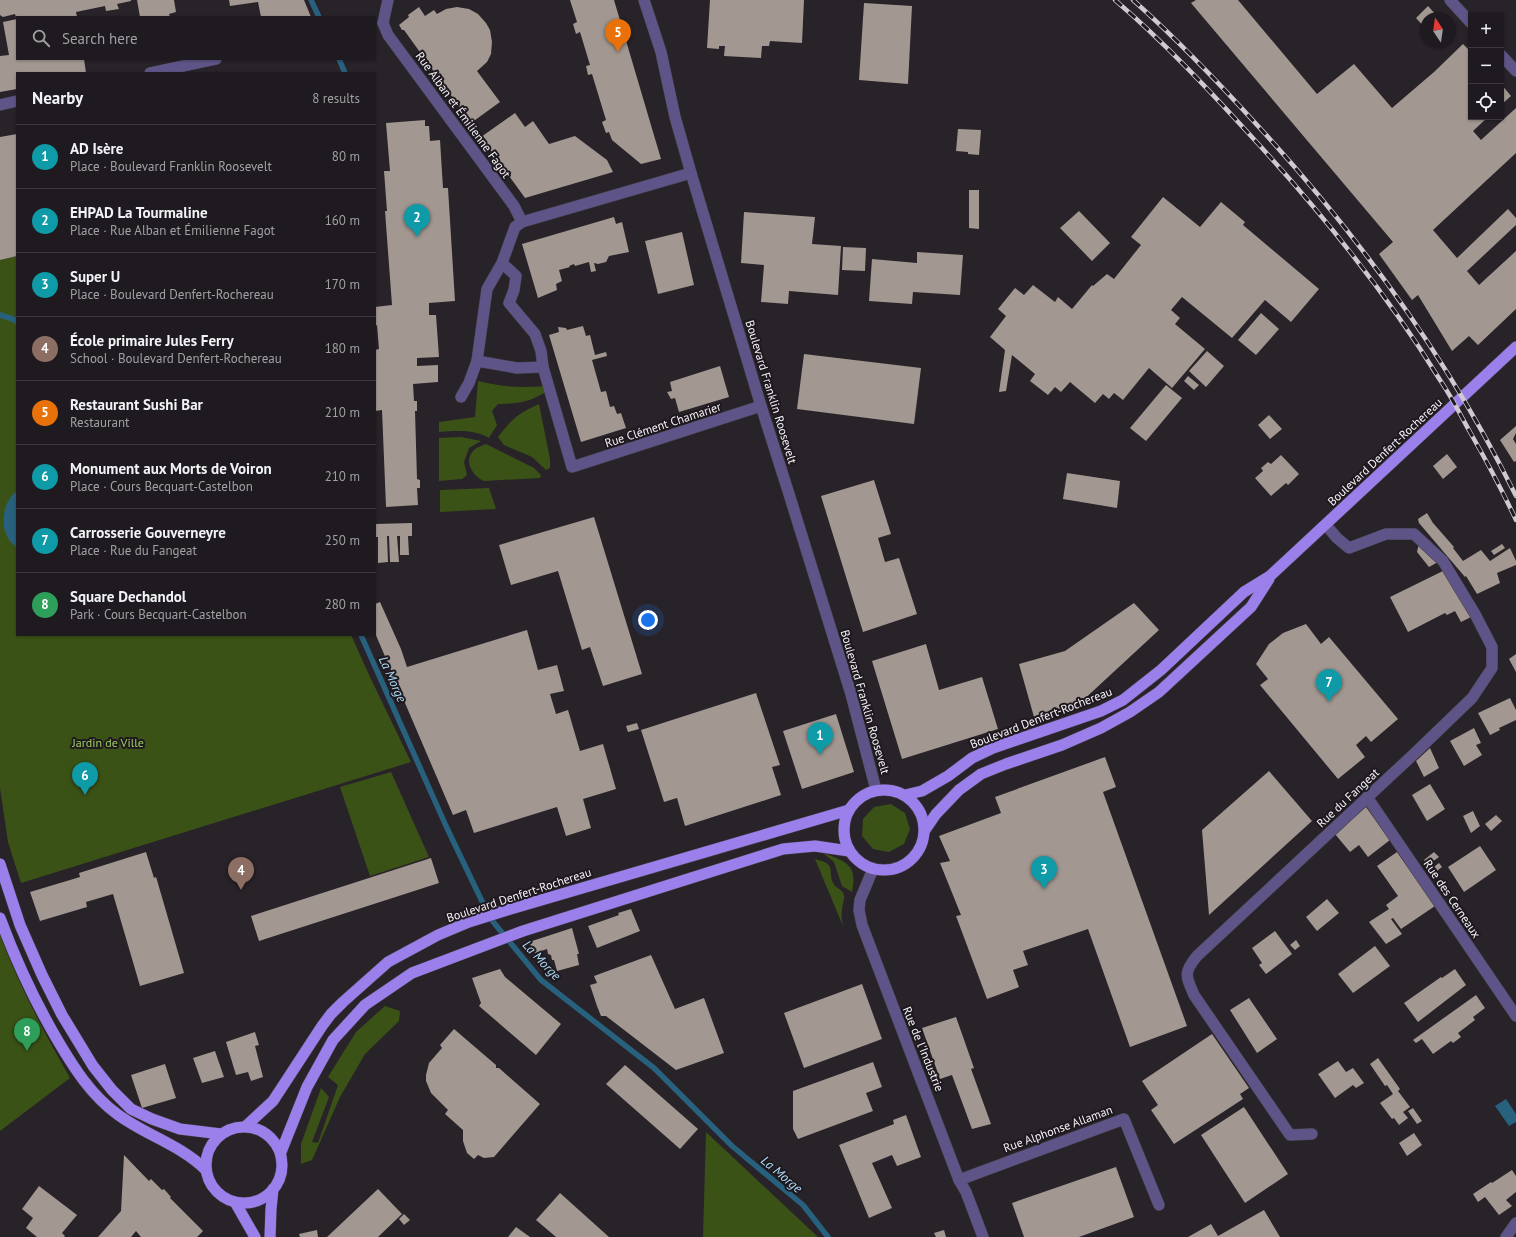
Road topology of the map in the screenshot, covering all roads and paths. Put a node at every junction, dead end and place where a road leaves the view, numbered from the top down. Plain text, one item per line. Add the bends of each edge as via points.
1 (388, 0) edge
2 (644, 0) edge
3 (1450, 0) edge
4 (1468, 20) edge
5 (379, 24) edge
6 (1504, 58) edge
7 (211, 60) edge
8 (1516, 71) edge
9 (155, 72) edge
10 (16, 101) edge
11 (0, 105) edge
12 (691, 173) junction
13 (522, 222) junction
14 (502, 263) junction
15 (1516, 347) edge
16 (477, 361) junction
17 (544, 367) junction
18 (462, 397) dead end
19 (761, 406) junction
20 (1326, 525) junction
21 (1270, 576) junction
22 (876, 790) junction
23 (905, 795) junction
24 (1367, 797) junction
25 (849, 810) junction
26 (925, 830) junction
27 (849, 851) junction
28 (0, 864) edge
29 (873, 870) junction
30 (0, 918) edge
31 (1516, 1016) edge
32 (246, 1126) junction
33 (221, 1134) junction
34 (1312, 1134) dead end
35 (281, 1152) junction
36 (206, 1170) junction
37 (959, 1180) junction
38 (274, 1189) junction
39 (234, 1202) junction
40 (1159, 1205) dead end
41 (1516, 1223) edge
42 (255, 1237) edge
43 (270, 1237) edge
44 (982, 1237) edge
45 (1506, 1237) edge

1 - 5 street
2 - 12 street, Boulevard Franklin Roosevelt via 661,52
3 - 4 street
5 - 13 street, Rue Alban et Émilienne Fagot via 514,206
6 - 8 street
7 - 9 street
10 - 11 street
12 - 13 street
12 - 19 street, Boulevard Franklin Roosevelt
13 - 14 street via 515,227
14 - 16 street via 487,289
14 - 17 street via 516,276 509,303 535,334
15 - 20 main road, Boulevard Denfert-Rochereau
16 - 17 street via 517,368
16 - 18 street
17 - 19 street, Rue Clément Chamarier via 572,467
19 - 22 street, Boulevard Franklin Roosevelt via 851,694
20 - 21 main road, Boulevard Denfert-Rochereau
20 - 24 street, Rue du Fangeat via 1349,548 1386,534 1414,534 1443,561 1492,647 1492,668 1472,698
21 - 23 main road, Boulevard Denfert-Rochereau via 1244,592 1161,670 1123,700 1101,711 993,748 972,758 922,791
21 - 26 main road, Boulevard Denfert-Rochereau via 1251,607 1159,692 1101,728 981,774 959,790
22 - 23 main road, Boulevard Denfert-Rochereau via 891,790
22 - 25 main road, Boulevard Denfert-Rochereau via 860,797
23 - 26 main road, Boulevard Denfert-Rochereau via 916,804 923,816
24 - 31 street, Rue des Cerneaux
24 - 34 street, Rue du Fangeat via 1197,956 1189,966 1186,977 1194,995 1290,1136
25 - 27 main road, Boulevard Denfert-Rochereau via 844,823 844,837
25 - 32 main road, Boulevard Denfert-Rochereau via 504,911 438,935 388,962 331,1014 273,1101
26 - 29 main road, Boulevard Denfert-Rochereau via 921,848 909,863 892,870
27 - 29 main road via 859,862
27 - 35 main road via 815,846 783,849 523,931 412,972 365,1005 333,1040 307,1087
28 - 33 main road via 20,925 42,975 92,1066 131,1109 180,1129
29 - 37 street, Rue de l'Industrie via 860,900 862,925
30 - 36 main road via 19,967 46,1021 76,1072 116,1114 178,1149
32 - 33 main road via 233,1128
32 - 35 main road via 261,1130 273,1140
33 - 36 main road via 212,1144 206,1157
35 - 38 main road via 283,1167
36 - 39 main road via 211,1184 221,1196
37 - 40 street, Rue Alphonse Allaman via 1124,1119
37 - 44 street, Rue de l'Industrie via 966,1192
38 - 39 main road via 264,1198 253,1202
38 - 43 main road
39 - 42 main road
41 - 45 street

